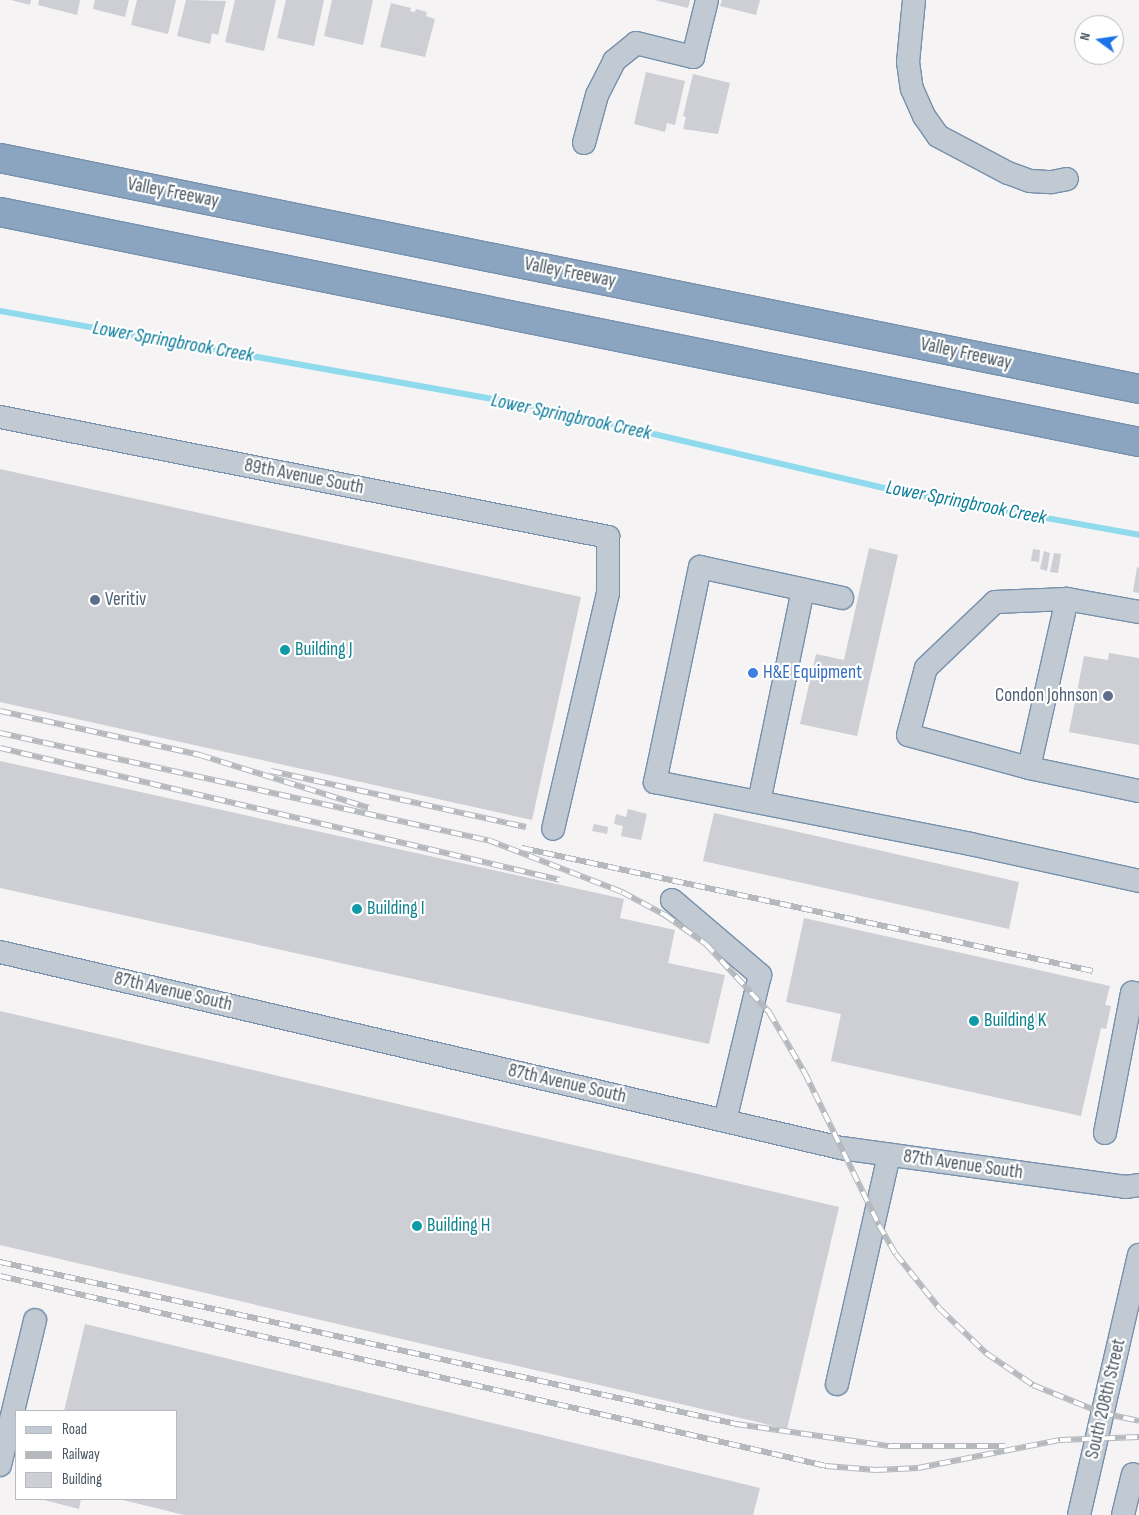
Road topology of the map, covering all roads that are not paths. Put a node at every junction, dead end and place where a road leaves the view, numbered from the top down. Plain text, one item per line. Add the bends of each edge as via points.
1 (707, 0) edge
2 (914, 0) edge
3 (584, 143) dead end
4 (0, 158) edge
5 (1068, 179) dead end
6 (0, 212) edge
7 (1139, 389) edge
8 (0, 417) edge
9 (1139, 442) edge
10 (803, 590) junction
11 (842, 598) dead end
12 (1067, 599) junction
13 (1139, 612) edge
14 (1029, 768) junction
15 (1139, 791) edge
16 (759, 802) junction
17 (553, 830) dead end
18 (1139, 881) edge
19 (672, 900) dead end
20 (0, 952) edge
21 (1139, 994) edge
22 (725, 1121) junction
23 (1105, 1133) dead end
24 (889, 1155) junction
25 (1139, 1185) edge
26 (1139, 1255) edge
27 (35, 1320) dead end
28 (837, 1384) dead end
29 (0, 1465) edge
30 (1133, 1474) dead end
31 (1079, 1515) edge
32 (1123, 1515) edge

1 - 3 street via 693,57 636,43 614,61 597,95
2 - 5 street via 908,62 912,89 924,116 938,136 1023,178 1052,182
4 - 7 highway, Valley Freeway
6 - 9 highway
8 - 17 street, 89th Avenue South via 608,537 608,593
10 - 11 street
10 - 16 street
10 - 16 street via 700,568 656,772 654,782
12 - 13 street
12 - 14 street
12 - 14 street via 995,602 926,668 908,735
14 - 15 street
16 - 18 street
19 - 22 street via 760,975
20 - 22 street, 87th Avenue South
21 - 23 street via 1132,993
22 - 24 street, 87th Avenue South via 842,1148
24 - 25 street, 87th Avenue South via 1125,1187
24 - 28 street
26 - 31 street, South 208th Street
27 - 29 street
30 - 32 street

